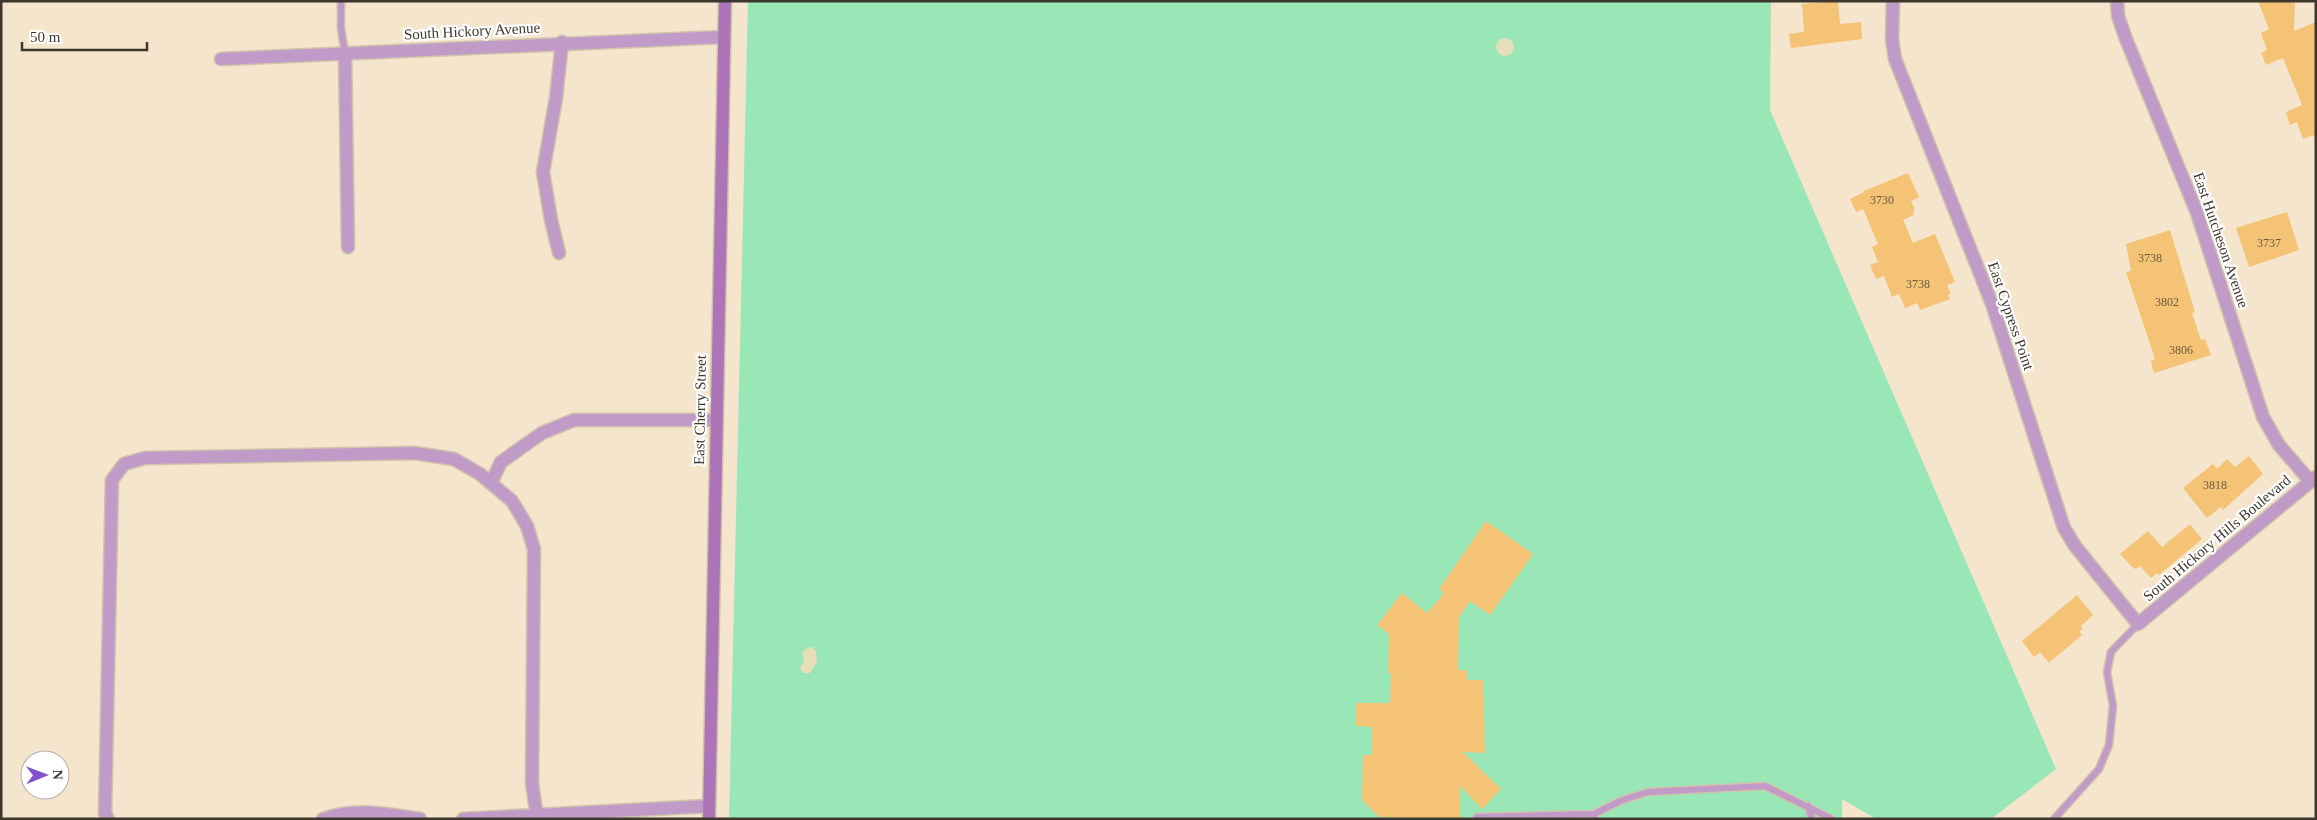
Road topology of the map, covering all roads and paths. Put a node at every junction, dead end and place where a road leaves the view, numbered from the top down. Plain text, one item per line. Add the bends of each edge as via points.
1 (341, 1) edge
2 (725, 1) edge
3 (1893, 1) edge
4 (2117, 1) edge
5 (724, 37) junction
6 (562, 42) junction
7 (345, 53) junction
8 (221, 59) dead end
9 (348, 247) dead end
10 (559, 253) dead end
11 (716, 420) junction
12 (2313, 479) edge
13 (491, 483) junction
14 (2138, 624) junction
15 (1808, 806) junction
16 (709, 813) edge
17 (537, 816) junction
18 (1594, 817) edge
19 (108, 819) edge
20 (322, 819) edge
21 (420, 819) edge
22 (463, 819) edge
23 (1476, 819) edge
24 (1812, 819) edge
25 (1832, 819) edge
26 (2054, 819) edge

1 - 7 lane via 340,28
2 - 5 street, East Cherry Street
3 - 14 street, East Cypress Point via 1895,59 1992,304 2064,528
4 - 12 street, East Hutcheson Avenue via 2126,39 2197,213 2263,417 2279,445
5 - 6 street, South Hickory Avenue
5 - 11 street, East Cherry Street
6 - 7 street, South Hickory Avenue
6 - 10 street via 544,172
7 - 8 street, South Hickory Avenue
7 - 9 street
11 - 13 street via 574,420 542,433 502,462
11 - 16 street, East Cherry Street
12 - 14 street, South Hickory Hills Boulevard
13 - 17 street via 512,501 527,526 534,549 532,774
13 - 19 street via 454,460 414,453 145,458 124,464 112,480 105,804
14 - 26 lane via 2111,652 2107,672 2113,706 2108,745 2099,769
15 - 18 lane via 1765,786 1648,792 1620,801
15 - 24 lane
15 - 25 lane
16 - 17 street
17 - 22 street
18 - 23 lane
20 - 21 street via 334,814 365,811

